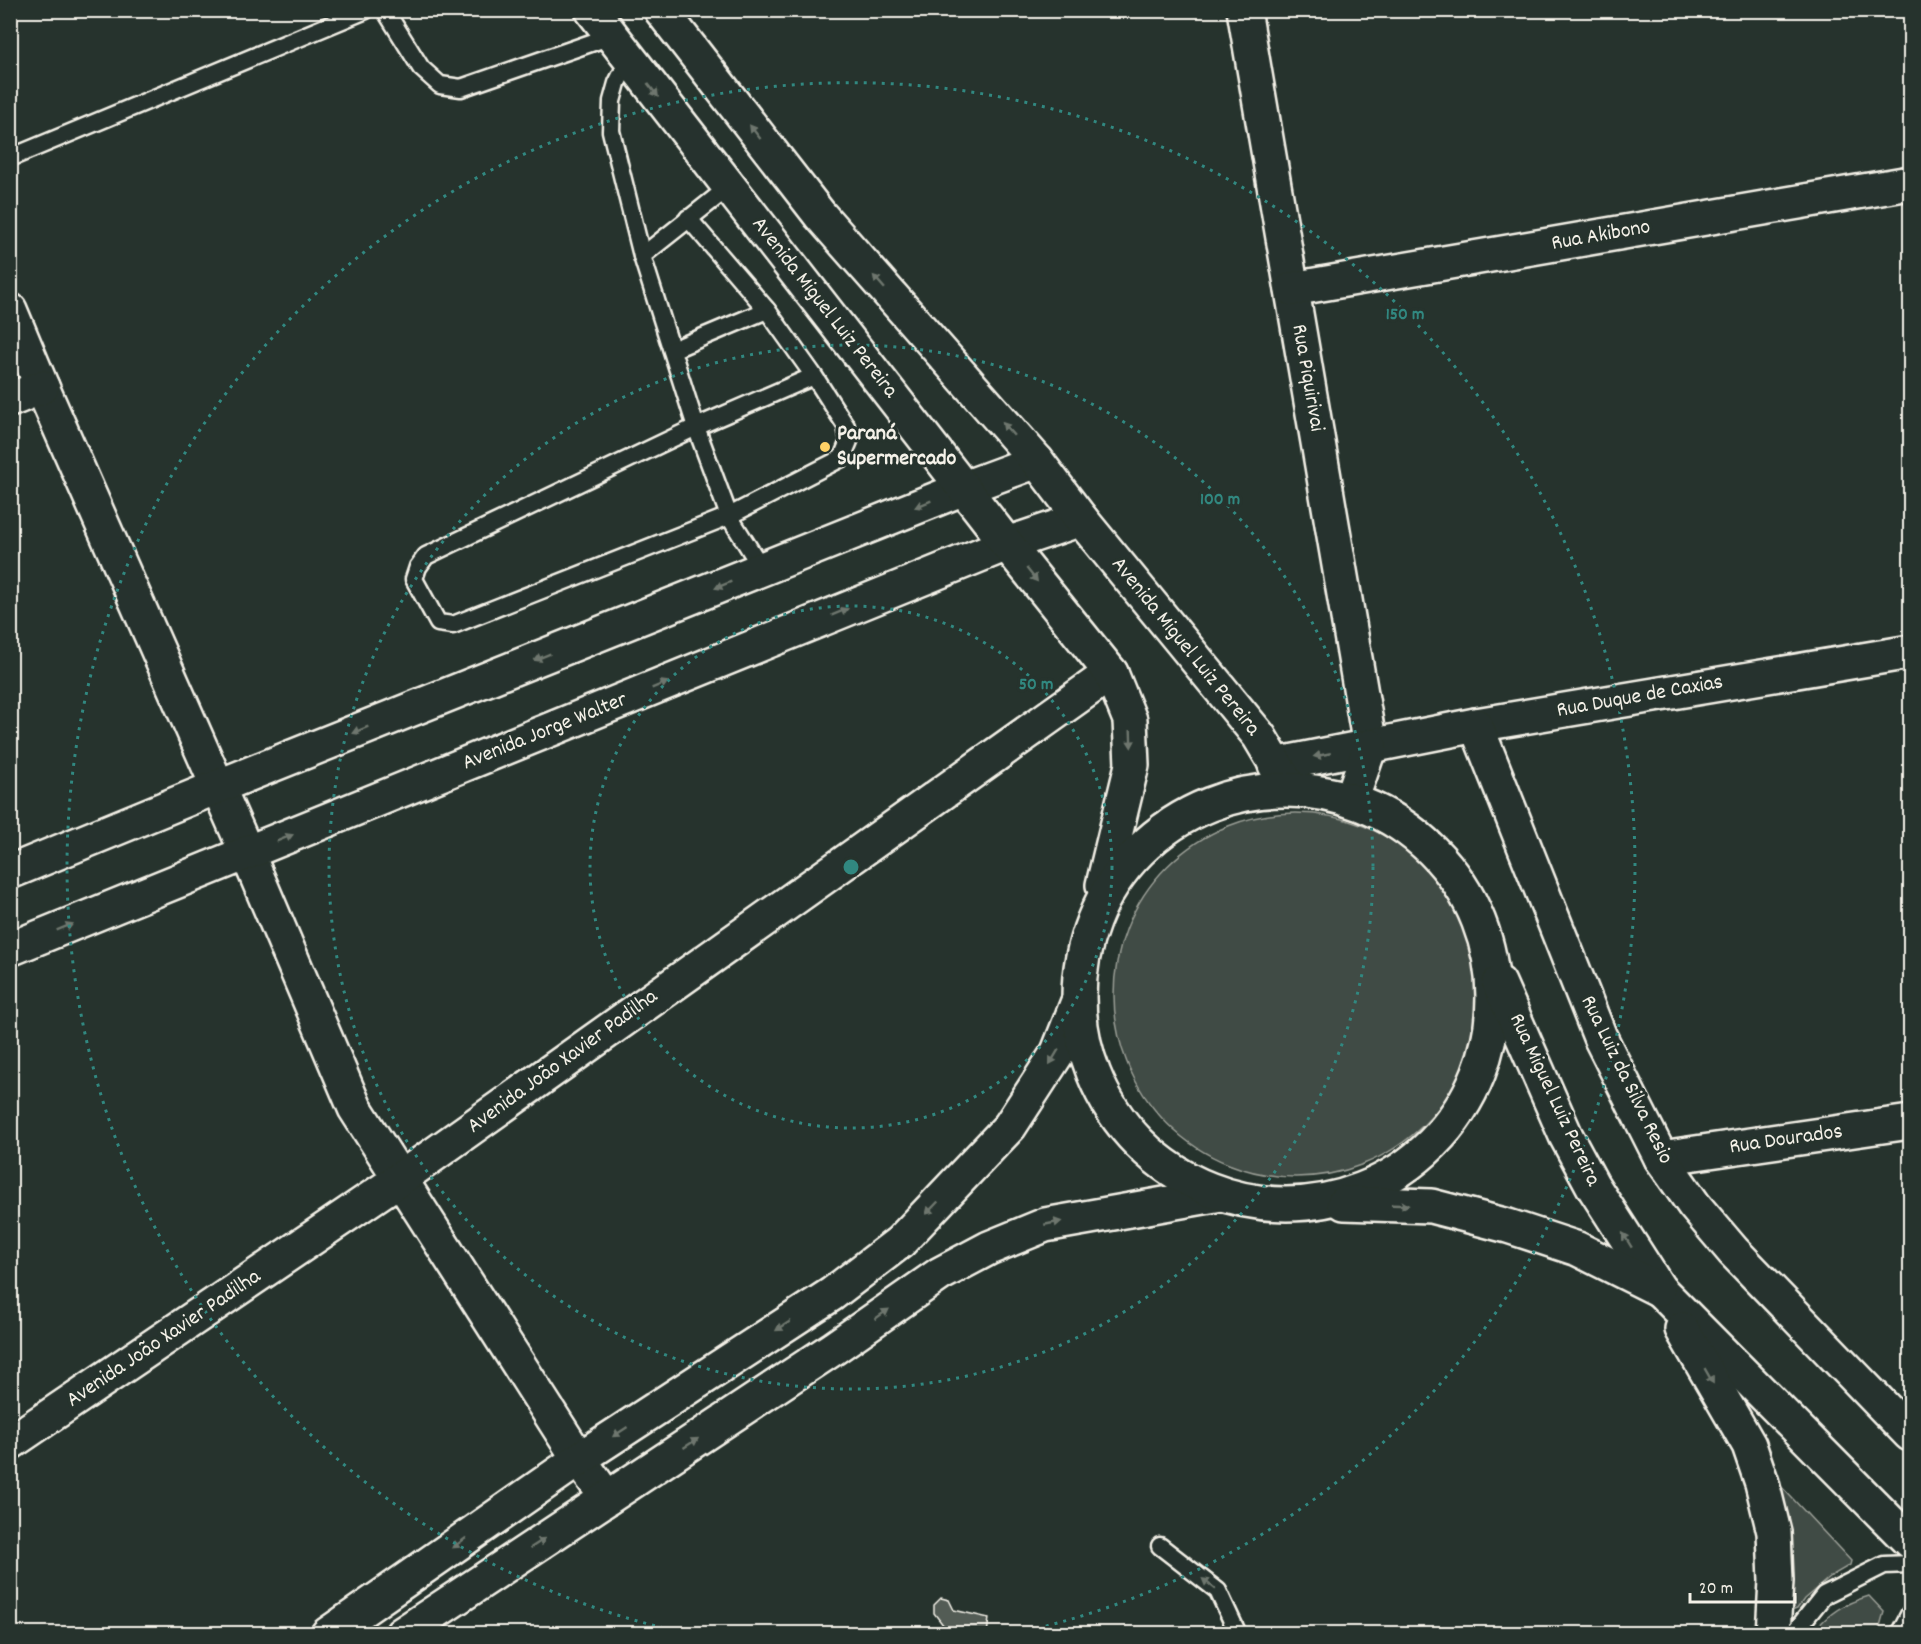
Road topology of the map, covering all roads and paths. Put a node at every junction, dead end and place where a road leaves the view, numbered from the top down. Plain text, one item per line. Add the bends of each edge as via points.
1 (366, 10) edge
2 (386, 10) edge
3 (592, 10) edge
4 (661, 10) edge
5 (1244, 10) edge
6 (620, 48) junction
7 (10, 158) edge
8 (1911, 183) edge
9 (729, 187) junction
10 (688, 218) junction
11 (642, 256) junction
12 (1292, 289) junction
13 (10, 310) edge
14 (766, 310) junction
15 (672, 350) junction
16 (814, 376) junction
17 (42, 387) junction
18 (10, 400) edge
19 (696, 427) junction
20 (1036, 461) junction
21 (964, 488) junction
22 (729, 516) junction
23 (1081, 519) junction
24 (1007, 544) junction
25 (762, 569) junction
26 (1911, 652) edge
27 (1111, 673) junction
28 (1476, 725) junction
29 (1370, 746) junction
30 (1282, 777) junction
31 (217, 787) junction
32 (1352, 798) junction
33 (247, 854) junction
34 (10, 872) edge
35 (1099, 903) junction
36 (10, 949) edge
37 (1493, 970) junction
38 (1077, 1004) junction
39 (1911, 1122) edge
40 (1661, 1158) junction
41 (401, 1178) junction
42 (1221, 1194) junction
43 (1321, 1202) junction
44 (1659, 1289) junction
45 (1911, 1434) edge
46 (10, 1443) edge
47 (579, 1459) junction
48 (607, 1498) junction
49 (1911, 1542) edge
50 (1160, 1546) dead end
51 (1911, 1564) edge
52 (1911, 1613) edge
53 (328, 1634) edge
54 (402, 1634) edge
55 (1238, 1634) edge
56 (1773, 1634) edge
57 (1793, 1634) edge
58 (1899, 1634) edge

1 - 7 lane
2 - 6 lane via 421,68 440,85 461,88
3 - 6 main road, Avenida Miguel Luiz Pereira
20 -> 4 main road, Avenida Miguel Luiz Pereira via 820,215
5 - 12 main road, Rua Piquirivai
6 -> 9 main road, Avenida Miguel Luiz Pereira
6 - 11 lane via 611,131
8 - 12 main road, Rua Akibono
9 - 10 lane
9 - 21 main road, Avenida Miguel Luiz Pereira
10 - 11 lane
10 - 14 lane
11 - 15 lane
12 - 29 main road, Rua Piquirivai
13 - 17 main road
14 - 15 lane
14 - 16 lane
15 - 19 lane
16 - 19 lane
16 - 22 lane via 846,426 849,441 842,458
17 - 18 main road
17 - 31 main road
19 - 22 lane
19 - 22 lane via 426,556 414,579 438,623 453,625
20 - 21 main road
20 - 23 main road, Avenida Miguel Luiz Pereira
21 - 24 main road, Avenida Miguel Luiz Pereira
21 -> 25 main road
22 - 25 lane
23 - 24 main road, Avenida Jorge Walter
23 - 30 main road, Avenida Miguel Luiz Pereira via 1259,736
24 -> 27 main road, Avenida Miguel Luiz Pereira
33 -> 24 main road, Avenida Jorge Walter
25 -> 31 main road
26 - 28 main road, Rua Duque de Caxias
27 -> 35 main road, Avenida Miguel Luiz Pereira via 1130,720 1132,765
27 - 41 main road, Avenida João Xavier Padilha
28 - 29 main road, Rua Duque de Caxias
28 - 40 main road, Rua Luiz da Silva Resio via 1600,1037
29 -> 30 main road, Rua Duque de Caxias
29 - 32 main road
30 - 32 main road
30 - 35 main road via 1178,818 1133,855
31 - 33 main road
31 - 34 main road
32 - 37 main road via 1377,809 1433,849 1473,905
36 -> 33 main road, Avenida Jorge Walter
33 - 41 main road via 355,1108
35 - 38 main road via 1082,952
37 - 43 main road via 1494,1023 1480,1074 1455,1120 1418,1159 1372,1187
44 -> 37 main road, Rua Miguel Luiz Pereira via 1566,1136
38 - 42 main road via 1089,1066 1119,1122 1165,1166
38 -> 47 main road via 1058,1052 1010,1126 900,1242 832,1294
39 - 40 main road, Rua Dourados
40 - 45 main road, Rua Luiz da Silva Resio via 1733,1251
41 - 46 main road, Avenida João Xavier Padilha
41 - 47 main road
42 - 43 main road via 1270,1204
48 -> 42 main road via 940,1274 989,1248 1045,1225
43 -> 44 main road, Rua Miguel Luiz Pereira via 1431,1206 1578,1249
44 - 49 main road, Rua Miguel Luiz Pereira
44 -> 56 main road via 1749,1445 1762,1483 1774,1532
47 - 48 main road
47 -> 53 main road
54 -> 48 main road
55 -> 50 lane via 1218,1591
51 - 57 lane via 1884,1565 1824,1595
52 - 58 lane

